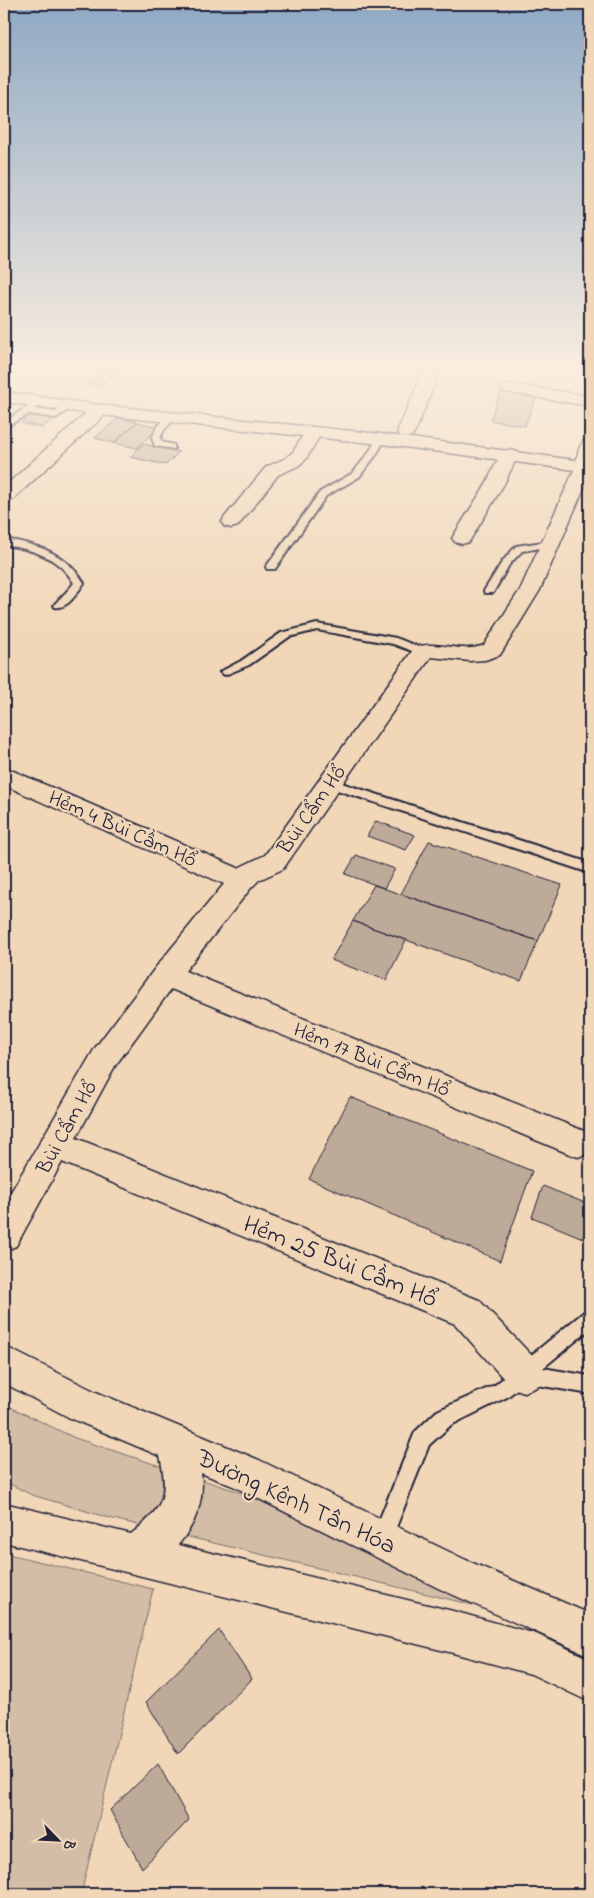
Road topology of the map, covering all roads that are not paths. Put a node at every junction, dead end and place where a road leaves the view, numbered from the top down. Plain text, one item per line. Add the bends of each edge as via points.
1 (49, 457) edge
2 (298, 457) edge
3 (370, 457) edge
4 (508, 457) edge
5 (571, 457) edge
6 (588, 457) edge
7 (4, 497) edge
8 (231, 522) dead end
9 (462, 538) dead end
10 (4, 542) edge
11 (550, 544) junction
12 (271, 567) dead end
13 (489, 592) dead end
14 (59, 605) dead end
15 (423, 652) junction
16 (225, 672) dead end
17 (4, 775) edge
18 (329, 784) junction
19 (590, 868) edge
20 (242, 880) junction
21 (166, 975) junction
22 (578, 1143) dead end
23 (56, 1145) junction
24 (4, 1235) edge
25 (590, 1318) edge
26 (4, 1364) edge
27 (524, 1374) junction
28 (590, 1385) edge
29 (176, 1445) junction
30 (4, 1523) edge
31 (382, 1539) junction
32 (137, 1554) junction
33 (590, 1635) edge
34 (590, 1681) edge

1 - 7 street
2 - 8 street via 272,471
3 - 12 lane via 356,475 323,494
4 - 9 street
5 - 6 street
6 - 11 street
10 - 14 lane via 38,549 63,562 74,573 79,584
11 - 13 lane via 519,548 504,564
11 - 15 street via 530,590 492,650 476,654
15 - 16 lane via 396,641 317,627 285,636 245,663
15 - 18 street, Bùi Cẩm Hổ
17 - 20 street, Hẻm 4 Bùi Cầm Hổ
18 - 19 lane
18 - 20 street, Bùi Cẩm Hổ via 274,862
20 - 21 street, Bùi Cẩm Hổ
21 - 22 street, Hẻm 17 Bùi Cẩm Hổ
21 - 23 street, Bùi Cẩm Hổ via 105,1057
23 - 24 street, Bùi Cẩm Hổ
23 - 27 street, Hẻm 25 Bùi Cầm Hổ via 467,1312
25 - 27 lane
26 - 29 street, Đường Kênh Tân Hóa via 83,1405
27 - 28 lane
27 - 31 lane via 501,1391 444,1418 422,1439
29 - 31 street, Đường Kênh Tân Hóa via 246,1473
29 - 32 street via 183,1470 184,1496 175,1518 158,1540
30 - 32 street
31 - 33 street, Đường Kênh Tân Hóa
32 - 34 street via 536,1655

